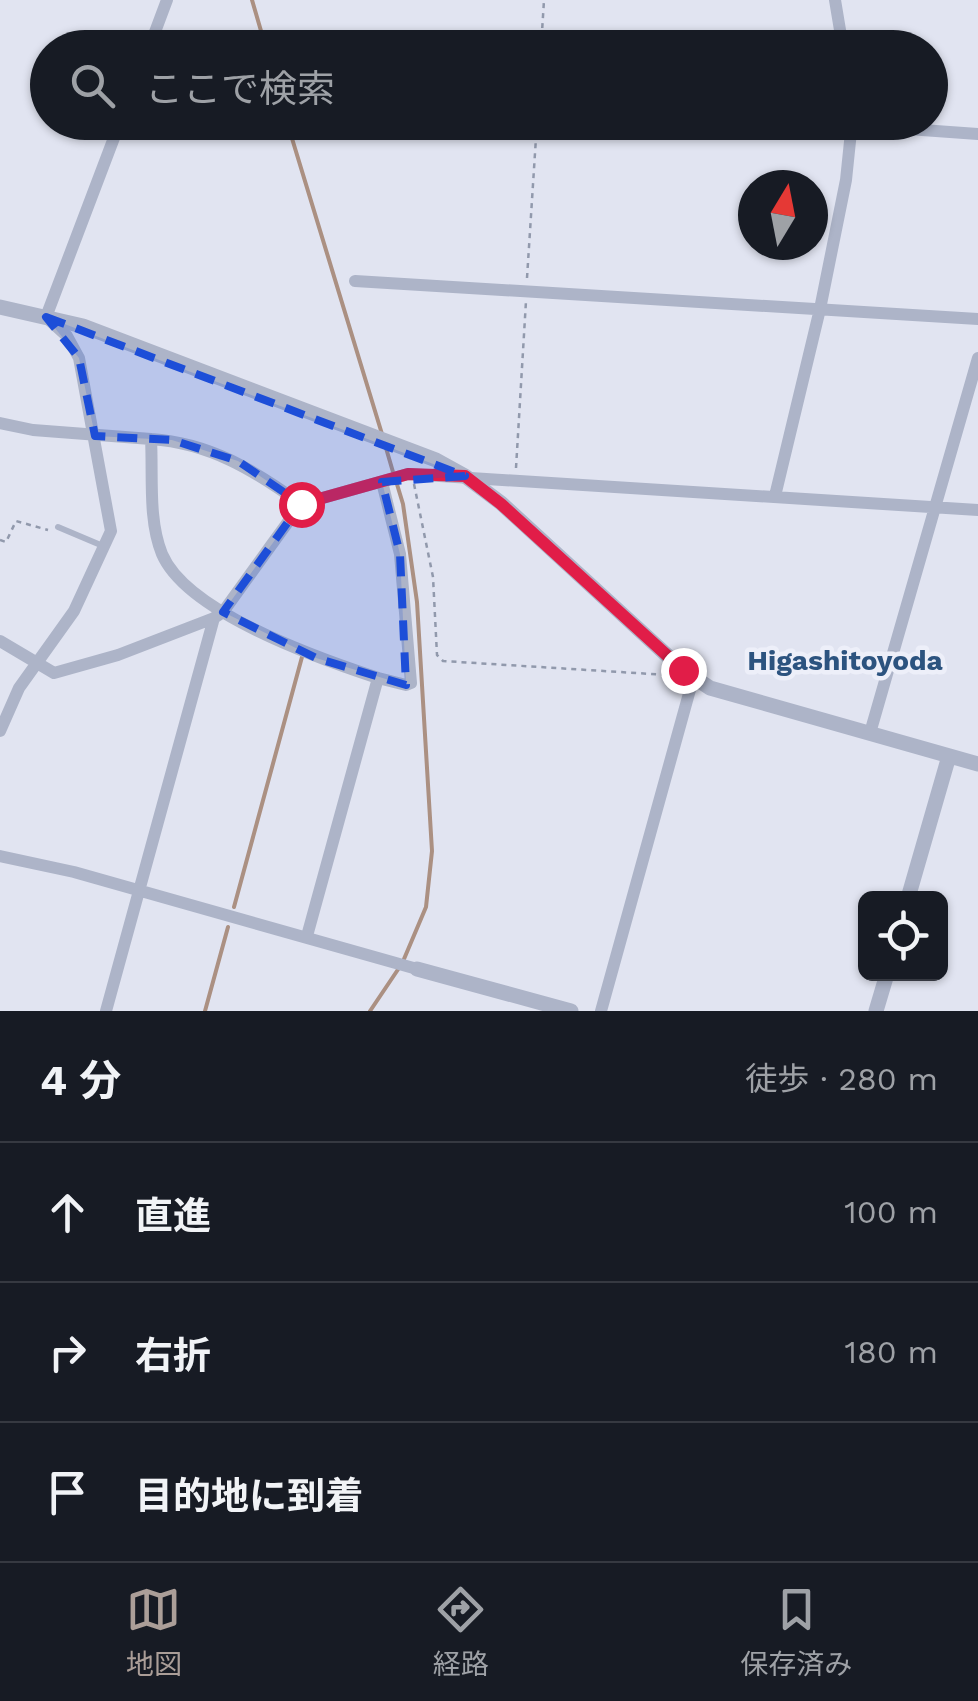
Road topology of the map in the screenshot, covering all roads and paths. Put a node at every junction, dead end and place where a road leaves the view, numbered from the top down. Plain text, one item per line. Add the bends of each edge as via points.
1 (167, 0) edge
2 (544, 0) edge
3 (835, 0) edge
4 (156, 30) edge
5 (543, 30) edge
6 (839, 30) edge
7 (948, 132) edge
8 (978, 134) edge
9 (113, 140) edge
10 (850, 140) edge
11 (355, 281) dead end
12 (0, 308) edge
13 (820, 310) junction
14 (46, 317) junction
15 (978, 319) edge
16 (978, 358) edge
17 (0, 422) edge
18 (94, 436) junction
19 (152, 438) junction
20 (410, 474) junction
21 (465, 476) junction
22 (382, 482) junction
23 (775, 496) junction
24 (301, 504) junction
25 (935, 508) junction
26 (978, 510) edge
27 (58, 527) joint
28 (0, 540) edge
29 (104, 546) junction
30 (218, 615) junction
31 (0, 640) edge
32 (36, 663) junction
33 (688, 674) junction
34 (378, 678) junction
35 (0, 731) edge
36 (870, 734) junction
37 (949, 756) junction
38 (978, 764) edge
39 (0, 856) edge
40 (910, 891) edge
41 (138, 892) junction
42 (308, 936) junction
43 (417, 969) joint
44 (885, 981) edge
45 (106, 1011) edge
46 (571, 1011) edge
47 (601, 1011) edge
48 (876, 1011) edge

1 - 4 street
2 - 5 path
3 - 6 street
7 - 8 street
9 - 14 street
10 - 13 street
11 - 13 street
12 - 14 street
13 - 15 street
13 - 23 street
14 - 18 street via 78,358
14 - 21 street
16 - 25 street
17 - 18 street
18 - 19 street
18 - 29 street via 111,531
19 - 24 street via 238,462
19 - 30 street via 154,525 162,556
20 - 21 street
20 - 22 street
20 - 33 path via 433,577 442,662
21 - 23 street
21 - 33 street
22 - 24 street
22 - 34 street via 400,554 411,683
23 - 25 street
24 - 30 street
25 - 26 street
25 - 36 street
27 - 28 path via 16,521 6,542
27 - 29 lane
29 - 32 street via 74,611
30 - 32 street via 64,672
30 - 34 street
30 - 41 street
31 - 32 street
32 - 35 street
33 - 36 street via 710,688
33 - 47 street
34 - 42 street
36 - 37 street
37 - 38 street
37 - 40 street
39 - 41 street
41 - 42 street
41 - 45 street
42 - 43 street
43 - 46 street
44 - 48 street

